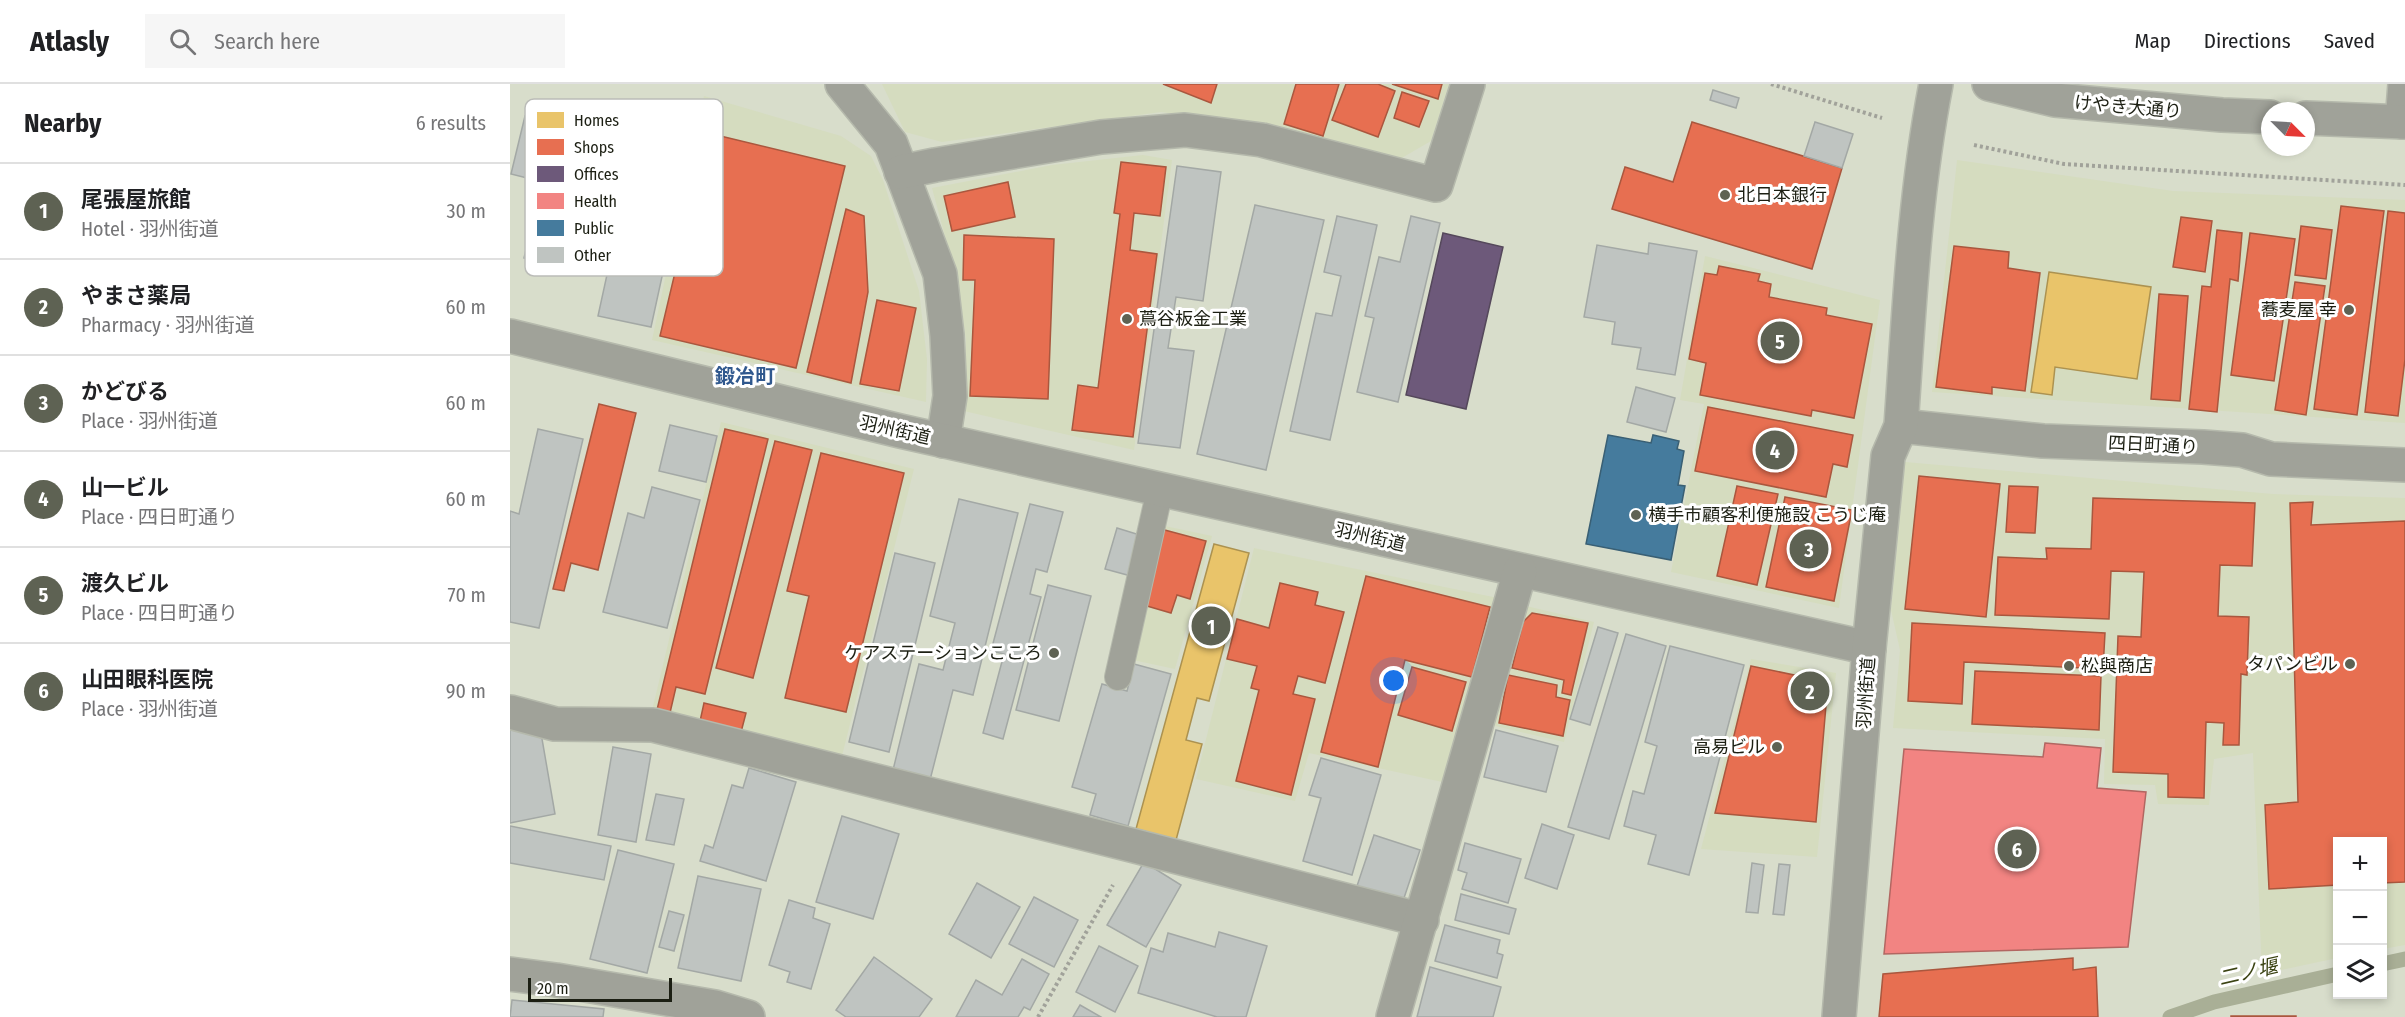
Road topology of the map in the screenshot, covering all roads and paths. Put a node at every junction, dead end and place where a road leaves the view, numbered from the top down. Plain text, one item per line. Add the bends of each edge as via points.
1 (842, 84) edge
2 (1468, 84) edge
3 (1771, 84) edge
4 (1936, 84) edge
5 (1989, 84) edge
6 (2405, 84) edge
7 (2261, 117) edge
8 (1882, 118) dead end
9 (2315, 118) edge
10 (2403, 122) edge
11 (1974, 145) dead end
12 (901, 172) junction
13 (2405, 185) edge
14 (510, 336) edge
15 (1901, 426) junction
16 (943, 441) junction
17 (2405, 465) edge
18 (1160, 490) junction
19 (1520, 571) junction
20 (1869, 648) junction
21 (1118, 677) dead end
22 (510, 712) edge
23 (1135, 846) junction
24 (1422, 920) junction
25 (510, 973) edge
26 (748, 1017) edge
27 (1038, 1017) edge
28 (1393, 1017) edge
29 (1839, 1017) edge

1 - 12 street via 891,144
2 - 12 street via 1436,185 1262,140 1185,130 1101,137
3 - 8 path
4 - 15 street via 1916,223
5 - 7 street, けやき大通り via 2055,100
6 - 10 street
9 - 10 street
11 - 13 path via 2064,164
12 - 16 street via 940,274 950,396
14 - 16 street, 羽州街道
15 - 17 street, 四日町通り via 2043,441 2242,450 2271,459
15 - 20 street via 1888,456
16 - 18 street, 羽州街道
18 - 19 street, 羽州街道
18 - 21 lane
19 - 20 street, 羽州街道
19 - 24 street
20 - 29 street, 羽州街道
22 - 23 street via 555,724 652,725
23 - 24 street
23 - 27 path
24 - 28 street
25 - 26 street via 715,1007

